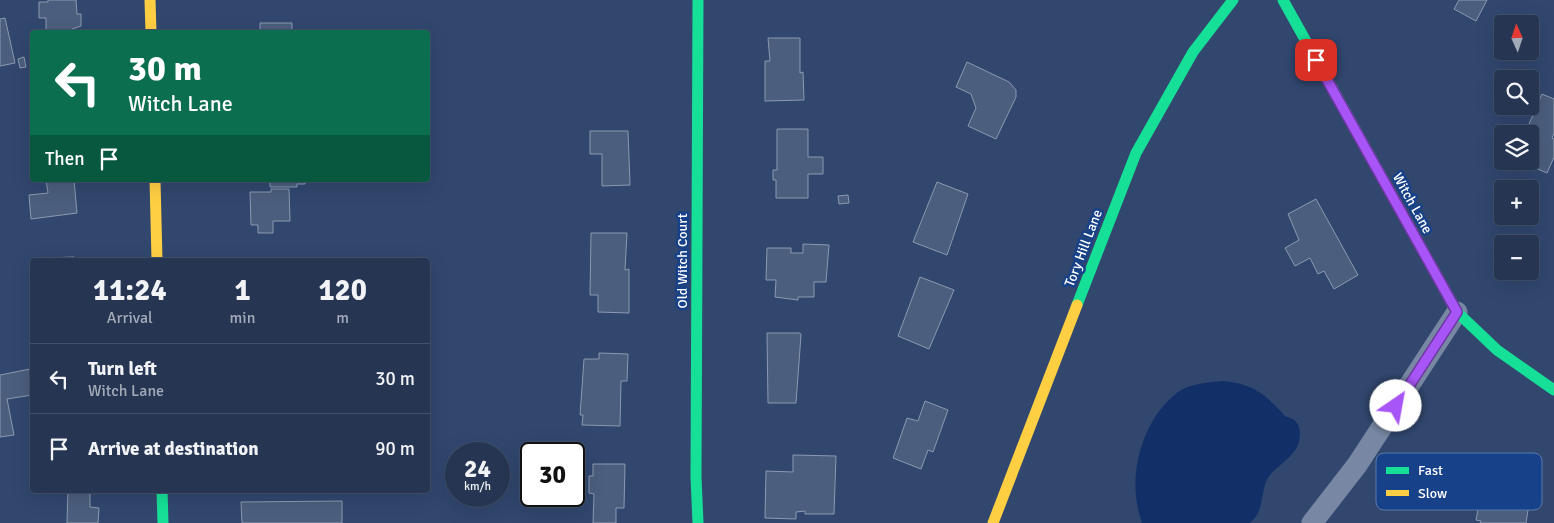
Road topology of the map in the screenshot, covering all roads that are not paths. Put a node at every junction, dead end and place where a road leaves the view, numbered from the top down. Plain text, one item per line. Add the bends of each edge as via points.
1 (150, 0) edge
2 (698, 0) edge
3 (1233, 0) edge
4 (1283, 0) edge
5 (151, 30) edge
6 (155, 182) edge
7 (157, 258) edge
8 (1457, 312) junction
9 (1554, 390) edge
10 (162, 493) edge
11 (163, 523) edge
12 (698, 523) edge
13 (993, 523) edge
14 (1312, 523) edge

1 - 5 street
2 - 12 street, Old Witch Court
3 - 13 street, Tory Hill Lane via 1193,52 1136,153
4 - 8 street, Witch Lane
6 - 7 street
8 - 9 street, Witch Lane via 1497,350
8 - 14 street via 1357,465
10 - 11 street

